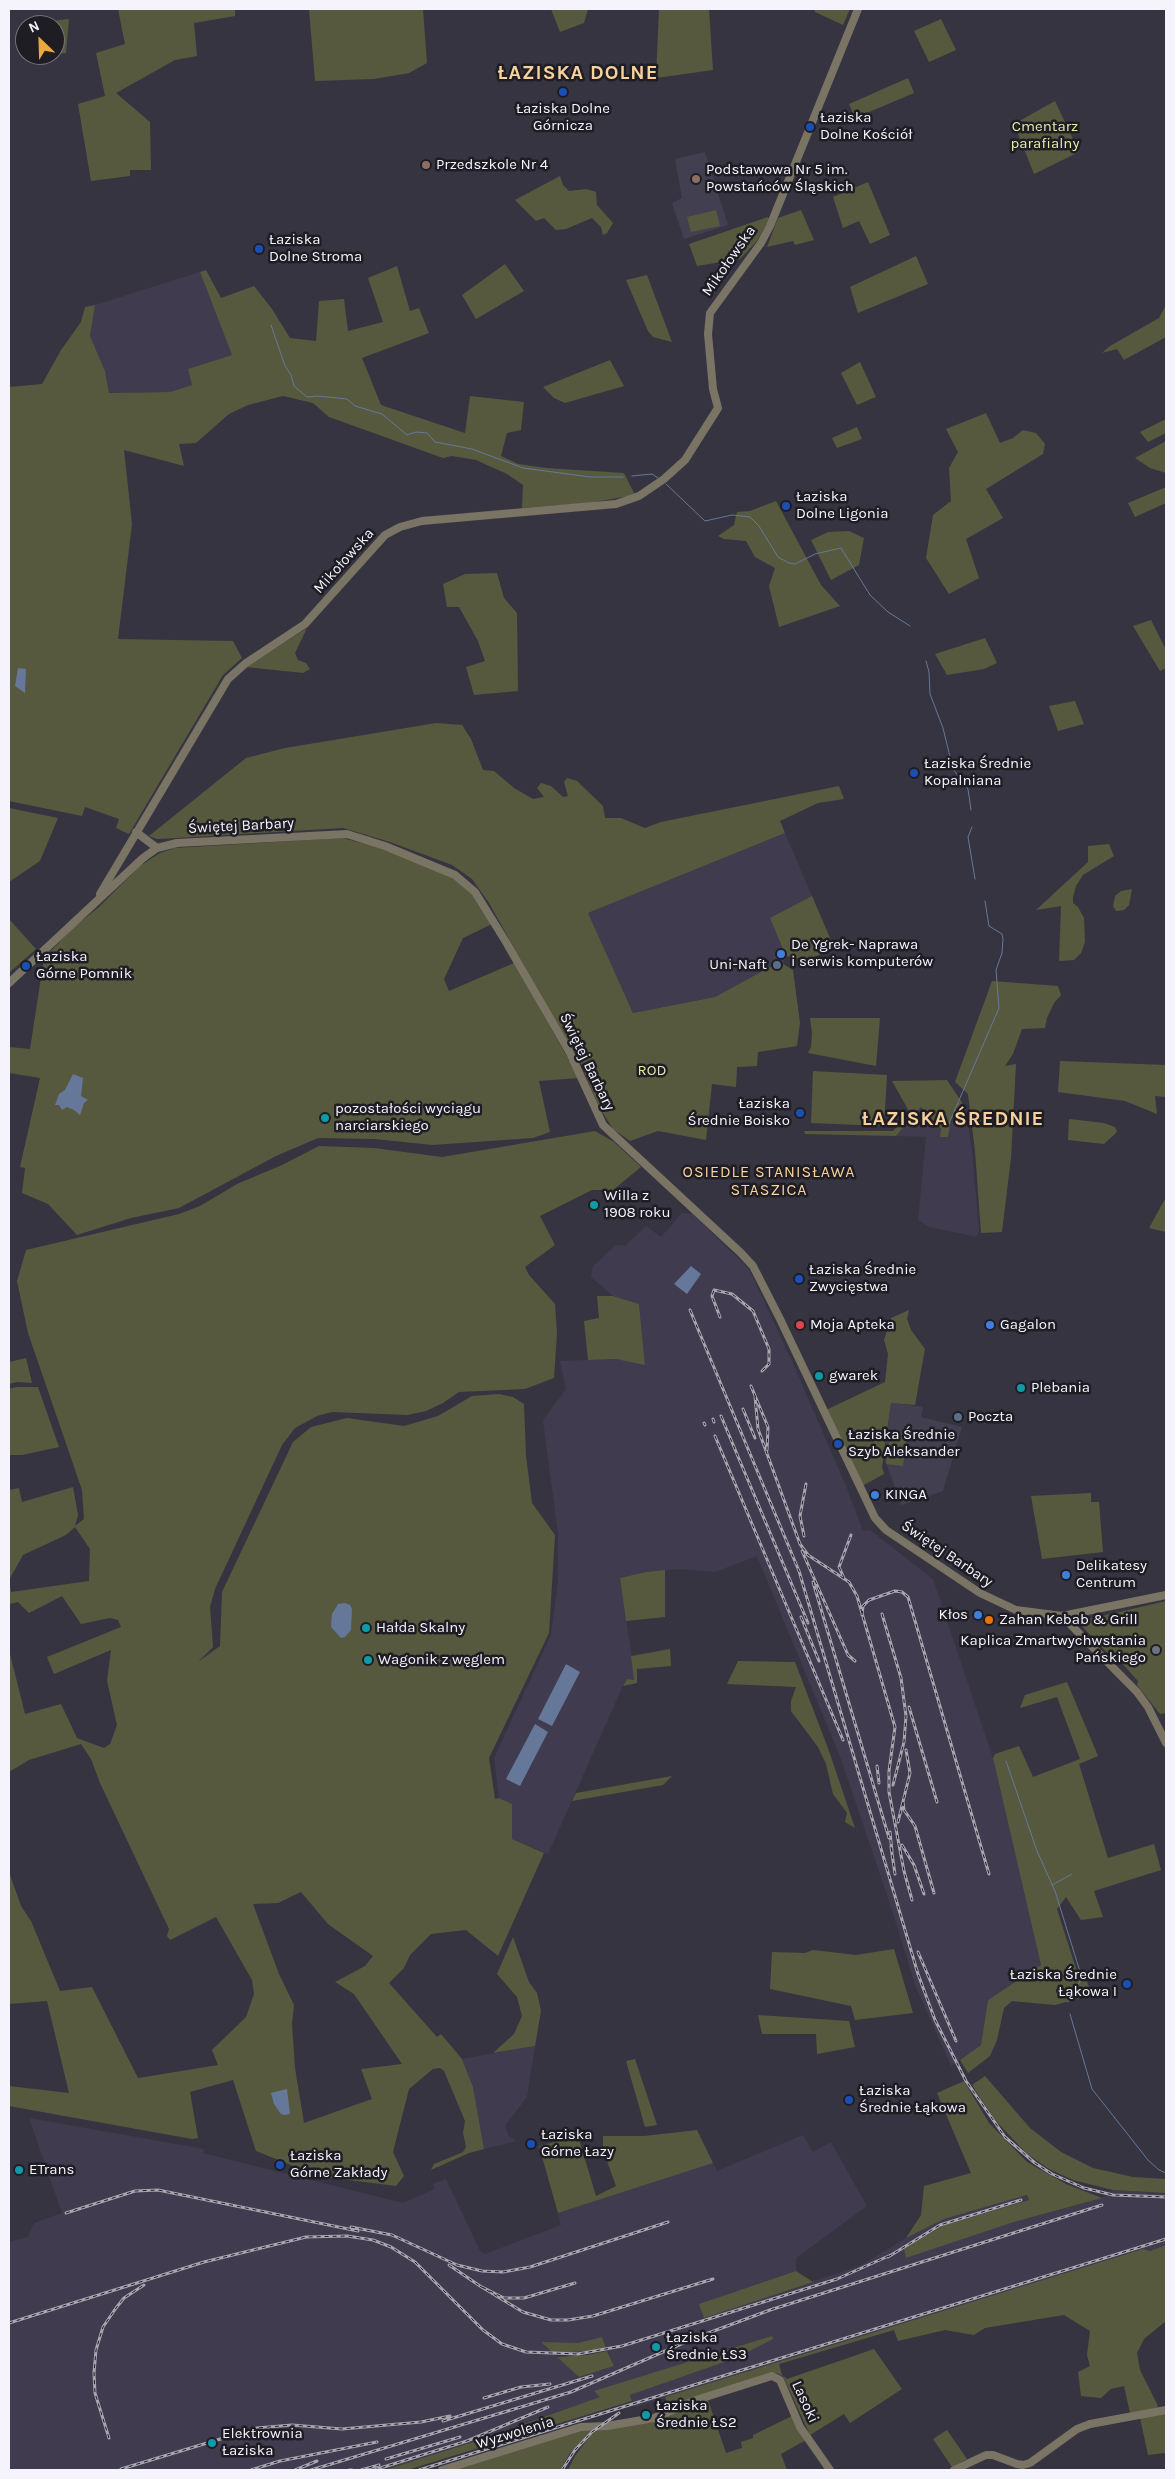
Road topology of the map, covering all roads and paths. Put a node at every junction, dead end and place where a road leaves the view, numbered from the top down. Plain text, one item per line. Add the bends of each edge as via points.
1 (858, 9) edge
2 (136, 832) junction
3 (156, 848) junction
4 (96, 901) junction
5 (9, 983) edge
6 (1166, 1595) edge
7 (1077, 1614) junction
8 (1062, 1616) junction
9 (1093, 1647) junction
10 (1166, 1743) edge
11 (1166, 2410) edge
12 (597, 2427) joint
13 (442, 2470) edge
14 (830, 2470) edge
15 (954, 2470) edge

1 - 2 street, Mikołowska via 770,226 710,313 708,334 718,408 685,460 652,488 628,500 422,521 385,535 305,624 246,663 228,679
2 - 3 street
2 - 4 street, Mikołowska
3 - 4 street, Świętej Barbary
3 - 8 street, Świętej Barbary via 177,843 347,834 455,874 467,883 501,934 570,1053 603,1125 752,1266 875,1518 886,1530 997,1603 1031,1614
4 - 5 street
6 - 7 street, Świętej Barbary
7 - 8 street, Świętej Barbary
7 - 9 street via 1077,1628
8 - 9 street
9 - 10 street via 1137,1692
11 - 15 street via 1090,2424 1023,2465 986,2455
12 - 13 street, Wyzwolenia via 581,2427
12 - 14 street, Lasoki via 654,2418 696,2400 772,2376 780,2380 800,2427

